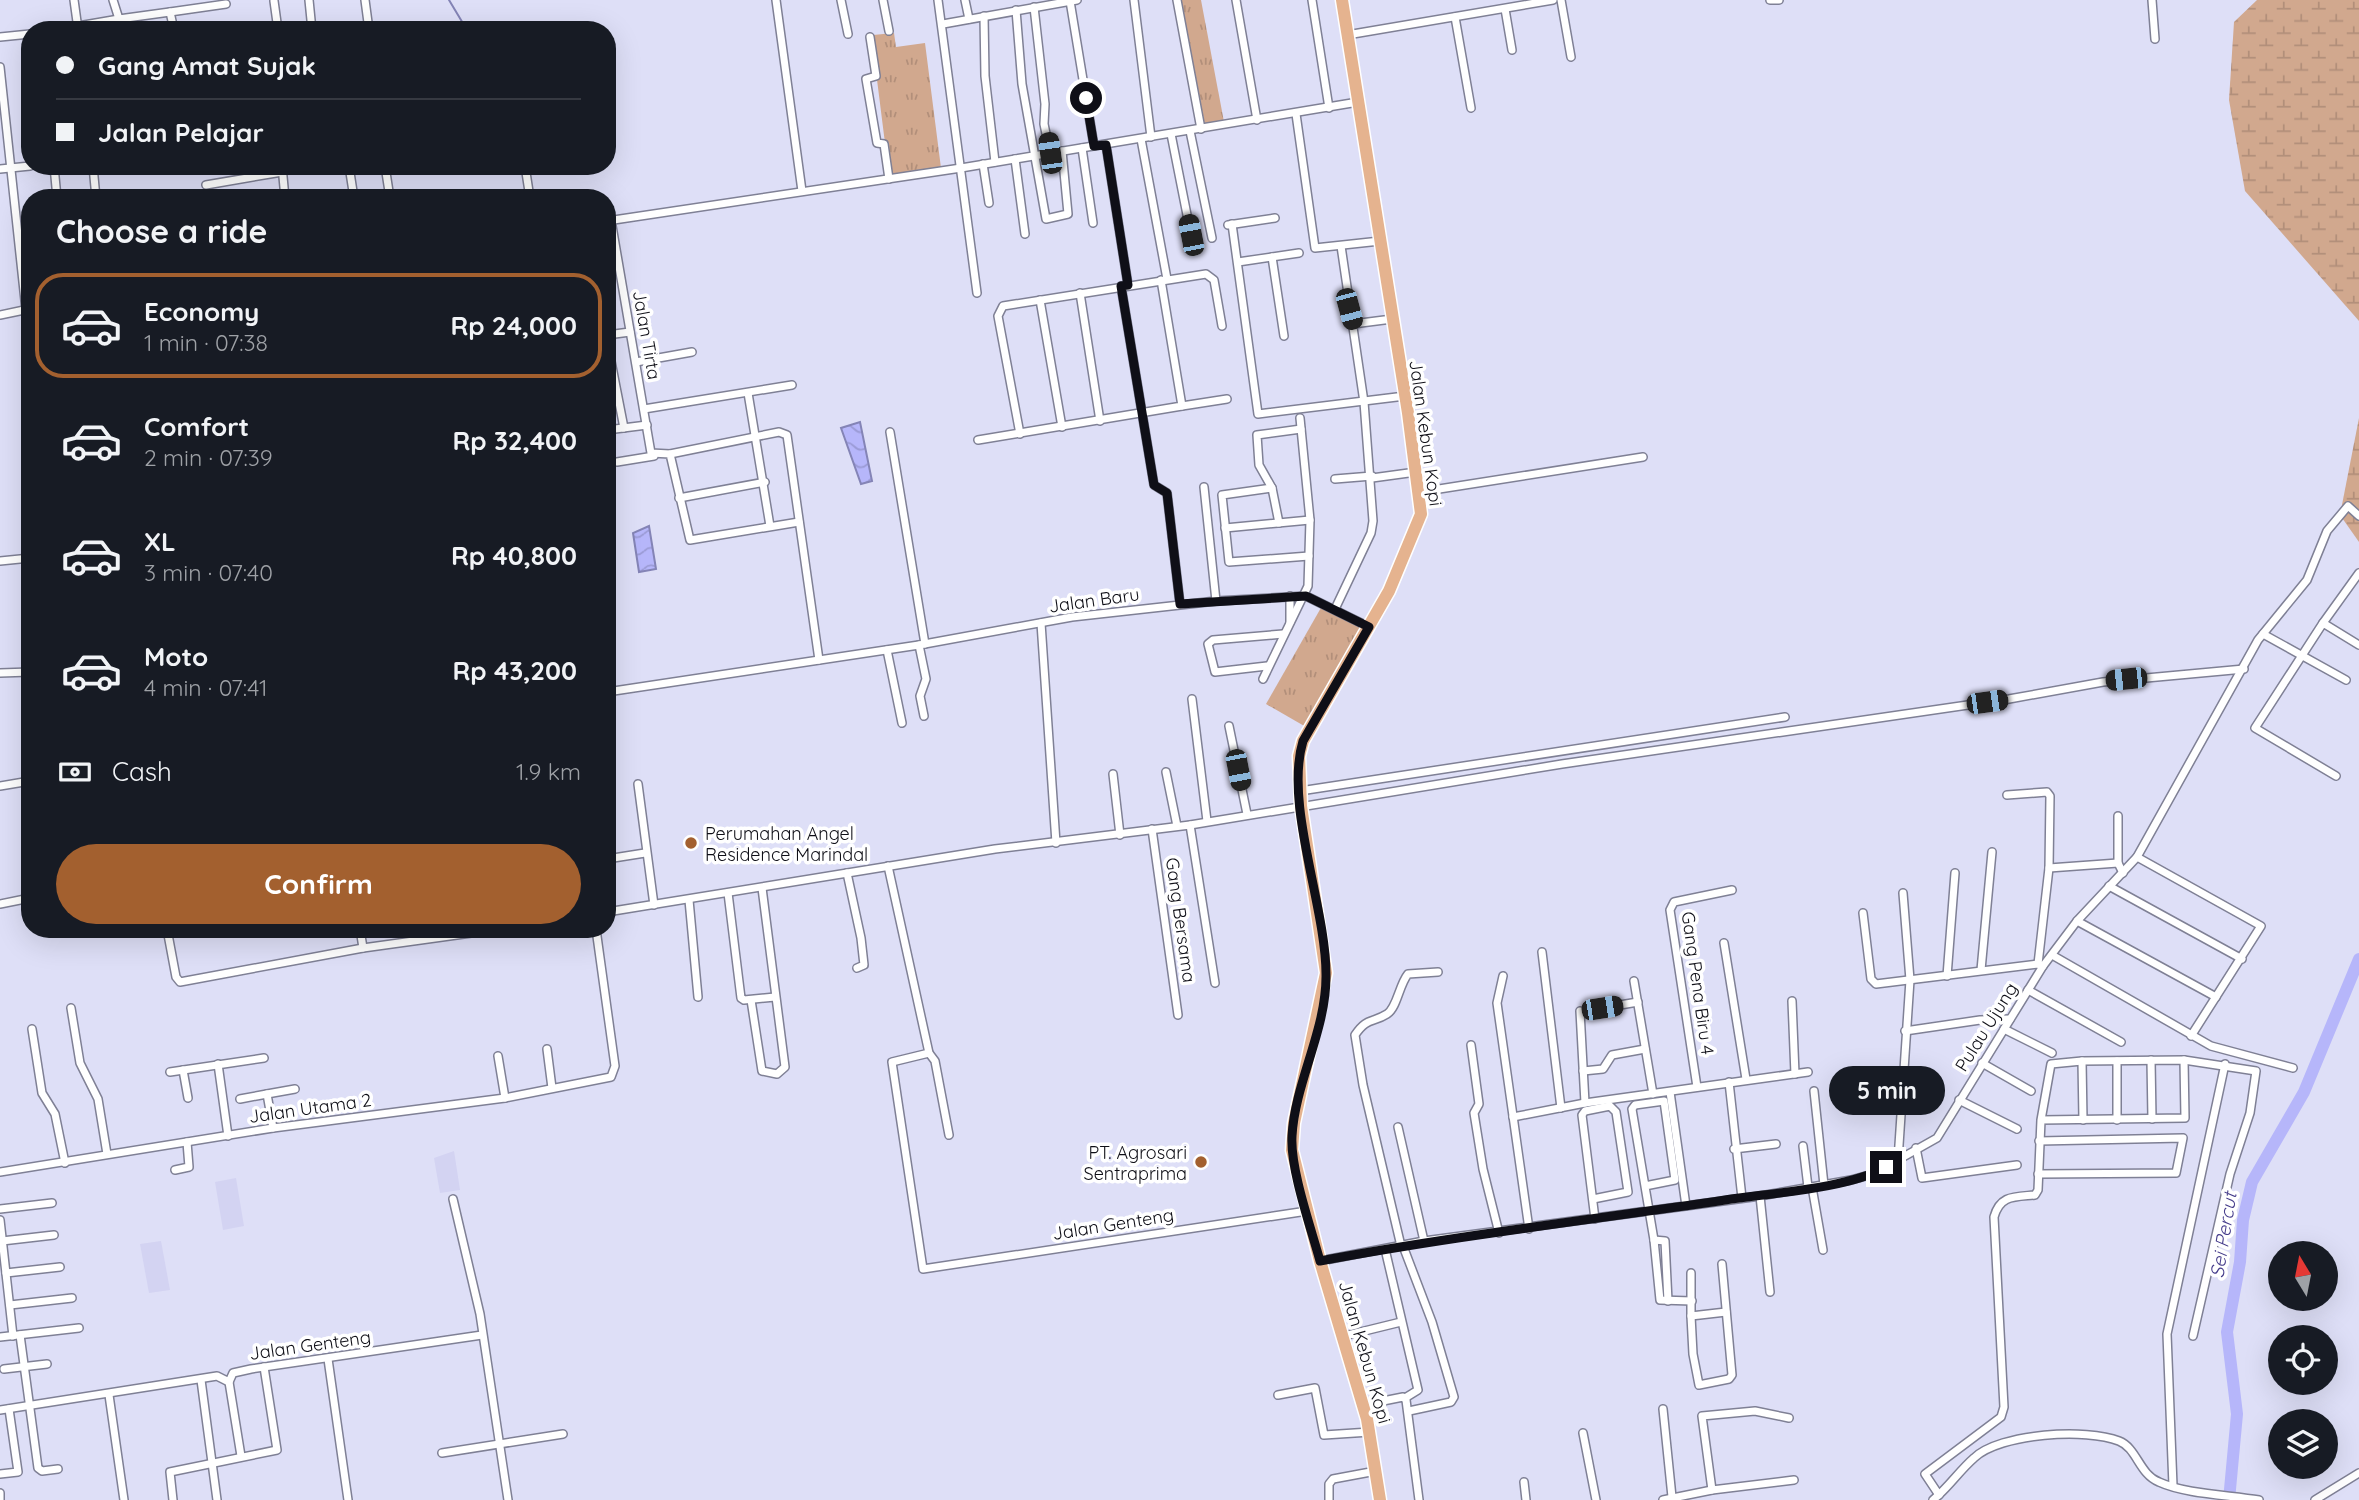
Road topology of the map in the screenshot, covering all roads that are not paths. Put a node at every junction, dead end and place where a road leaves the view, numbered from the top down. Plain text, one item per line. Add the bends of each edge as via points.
1 (74, 0) edge
2 (113, 0) edge
3 (309, 0) edge
4 (365, 0) edge
5 (776, 0) edge
6 (841, 0) edge
7 (883, 0) edge
8 (938, 0) edge
9 (965, 0) edge
10 (1134, 0) edge
11 (1177, 0) edge
12 (1236, 0) edge
13 (1312, 0) edge
14 (1342, 0) edge
15 (1497, 0) edge
16 (1553, 0) edge
17 (1560, 0) edge
18 (1770, 0) edge
19 (1779, 0) edge
20 (2152, 0) edge
21 (274, 1) edge
22 (1074, 1) edge
23 (1056, 2) edge
24 (226, 4) dead end
25 (1029, 5) edge
26 (1502, 9) junction
27 (1016, 10) junction
28 (170, 12) junction
29 (984, 16) junction
30 (1455, 17) junction
31 (119, 19) junction
32 (969, 19) junction
33 (77, 21) edge
34 (110, 21) edge
35 (172, 21) edge
36 (277, 21) edge
37 (311, 21) edge
38 (368, 21) edge
39 (943, 24) junction
40 (889, 31) dead end
41 (848, 34) dead end
42 (21, 35) edge
43 (1347, 35) junction
44 (0, 37) edge
45 (870, 37) dead end
46 (2155, 39) dead end
47 (1512, 50) dead end
48 (1572, 57) dead end
49 (0, 67) edge
50 (1358, 102) junction
51 (1329, 108) junction
52 (1471, 108) dead end
53 (1296, 114) junction
54 (1257, 120) junction
55 (1201, 129) junction
56 (1190, 131) junction
57 (1171, 134) junction
58 (1151, 137) junction
59 (1141, 139) junction
60 (1106, 145) junction
61 (1094, 146) junction
62 (1082, 148) junction
63 (1062, 151) junction
64 (1050, 153) junction
65 (1037, 155) junction
66 (1015, 159) junction
67 (995, 162) junction
68 (983, 164) junction
69 (21, 167) edge
70 (11, 168) junction
71 (961, 168) junction
72 (0, 169) edge
73 (254, 175) edge
74 (889, 178) junction
75 (206, 185) dead end
76 (802, 191) junction
77 (989, 203) dead end
78 (1275, 218) dead end
79 (616, 219) edge
80 (1093, 223) dead end
81 (1025, 234) dead end
82 (1191, 235) dead end
83 (1212, 239) dead end
84 (1380, 241) junction
85 (1341, 246) junction
86 (21, 252) edge
87 (1299, 253) dead end
88 (616, 257) edge
89 (1272, 257) junction
90 (1238, 262) junction
91 (1164, 280) junction
92 (1125, 286) junction
93 (977, 293) dead end
94 (1080, 293) junction
95 (1040, 300) junction
96 (21, 311) edge
97 (0, 315) edge
98 (1392, 319) junction
99 (1353, 324) junction
100 (1222, 326) dead end
101 (630, 332) junction
102 (616, 334) edge
103 (1284, 336) dead end
104 (692, 352) dead end
105 (636, 362) junction
106 (792, 385) dead end
107 (748, 393) junction
108 (1405, 396) junction
109 (616, 399) edge
110 (1227, 399) dead end
111 (1364, 402) junction
112 (1182, 406) junction
113 (644, 410) junction
114 (1141, 414) junction
115 (1300, 418) dead end
116 (1100, 421) junction
117 (648, 425) junction
118 (1062, 427) junction
119 (624, 428) junction
120 (616, 429) edge
121 (1301, 429) junction
122 (890, 432) dead end
123 (1020, 434) junction
124 (756, 437) junction
125 (978, 440) dead end
126 (670, 454) junction
127 (654, 455) junction
128 (1643, 457) dead end
129 (617, 462) dead end
130 (1417, 472) junction
131 (1372, 477) junction
132 (1335, 479) dead end
133 (765, 482) junction
134 (1204, 487) dead end
135 (1272, 488) junction
136 (1420, 492) junction
137 (679, 498) junction
138 (2359, 517) edge
139 (1310, 520) junction
140 (799, 522) junction
141 (1279, 523) junction
142 (770, 526) junction
143 (1225, 528) junction
144 (1309, 556) junction
145 (21, 559) edge
146 (0, 561) edge
147 (2359, 573) edge
148 (1290, 596) junction
149 (1306, 596) junction
150 (1216, 600) junction
151 (1180, 604) junction
152 (1335, 609) junction
153 (1290, 622) junction
154 (1041, 623) junction
155 (2323, 623) junction
156 (1369, 627) junction
157 (1283, 634) junction
158 (2263, 634) junction
159 (922, 645) junction
160 (2359, 645) edge
161 (887, 650) junction
162 (2302, 657) junction
163 (819, 660) junction
164 (1268, 666) junction
165 (2244, 669) junction
166 (21, 672) edge
167 (0, 673) edge
168 (1263, 679) dead end
169 (2346, 680) dead end
170 (616, 691) edge
171 (1192, 699) dead end
172 (924, 716) dead end
173 (1785, 717) dead end
174 (902, 723) dead end
175 (1229, 726) dead end
176 (1166, 772) dead end
177 (1113, 774) dead end
178 (2336, 776) dead end
179 (21, 782) edge
180 (638, 784) dead end
181 (0, 786) edge
182 (1300, 791) junction
183 (2007, 795) dead end
184 (1301, 806) junction
185 (1247, 814) junction
186 (2118, 816) dead end
187 (1206, 821) junction
188 (1177, 825) junction
189 (1189, 825) junction
190 (1152, 829) junction
191 (1120, 835) junction
192 (1056, 843) junction
193 (1992, 852) dead end
194 (645, 853) junction
195 (2137, 857) junction
196 (616, 858) edge
197 (2118, 863) junction
198 (888, 866) junction
199 (2049, 868) junction
200 (847, 873) junction
201 (1955, 873) dead end
202 (2123, 873) junction
203 (2109, 886) junction
204 (762, 888) junction
205 (1732, 890) dead end
206 (728, 893) junction
207 (1903, 893) dead end
208 (21, 900) edge
209 (689, 900) junction
210 (0, 904) edge
211 (654, 905) junction
212 (616, 911) edge
213 (1863, 912) dead end
214 (2077, 921) junction
215 (169, 938) edge
216 (361, 938) edge
217 (432, 938) edge
218 (597, 938) edge
219 (426, 939) joint
220 (1724, 943) dead end
221 (363, 948) junction
222 (1542, 952) dead end
223 (2052, 955) junction
224 (2242, 959) junction
225 (2040, 965) junction
226 (857, 968) dead end
227 (1981, 970) junction
228 (1438, 972) dead end
229 (1503, 976) dead end
230 (1947, 976) junction
231 (1910, 980) junction
232 (1634, 981) dead end
233 (1215, 983) dead end
234 (2028, 990) junction
235 (698, 997) dead end
236 (775, 997) junction
237 (2216, 997) junction
238 (751, 1000) junction
239 (1792, 1001) dead end
240 (1638, 1002) junction
241 (71, 1008) dead end
242 (1602, 1008) dead end
243 (1580, 1011) dead end
244 (1178, 1015) dead end
245 (2010, 1019) junction
246 (32, 1029) dead end
247 (2004, 1029) junction
248 (1905, 1031) junction
249 (2191, 1036) junction
250 (2121, 1042) dead end
251 (1471, 1045) dead end
252 (547, 1049) dead end
253 (1645, 1049) junction
254 (929, 1053) junction
255 (2052, 1053) dead end
256 (498, 1056) dead end
257 (264, 1058) dead end
258 (2082, 1060) junction
259 (2151, 1060) junction
260 (2184, 1060) junction
261 (2117, 1061) junction
262 (1982, 1063) junction
263 (218, 1064) junction
264 (2225, 1064) junction
265 (2293, 1068) dead end
266 (183, 1070) junction
267 (1583, 1071) junction
268 (170, 1072) dead end
269 (1808, 1072) dead end
270 (1795, 1074) junction
271 (1746, 1079) junction
272 (1729, 1082) junction
273 (1697, 1087) junction
274 (552, 1088) junction
275 (295, 1089) dead end
276 (1670, 1091) junction
277 (1814, 1091) dead end
278 (2031, 1091) dead end
279 (267, 1094) junction
280 (1653, 1094) junction
281 (188, 1098) dead end
282 (505, 1098) junction
283 (240, 1099) dead end
284 (1959, 1100) junction
285 (1585, 1103) junction
286 (1562, 1108) junction
287 (1513, 1117) junction
288 (2152, 1119) junction
289 (2083, 1120) junction
290 (2117, 1120) junction
291 (2041, 1121) junction
292 (1398, 1127) dead end
293 (273, 1128) junction
294 (2017, 1129) dead end
295 (949, 1135) dead end
296 (228, 1136) junction
297 (2039, 1141) junction
298 (187, 1142) junction
299 (1776, 1144) dead end
300 (1803, 1146) dead end
301 (1916, 1148) junction
302 (1734, 1149) junction
303 (107, 1154) junction
304 (1898, 1160) junction
305 (65, 1163) junction
306 (2017, 1165) dead end
307 (175, 1170) dead end
308 (0, 1172) edge
309 (2038, 1174) junction
310 (1824, 1185) junction
311 (1645, 1186) junction
312 (1810, 1187) junction
313 (1760, 1196) junction
314 (1742, 1198) junction
315 (453, 1199) dead end
316 (1593, 1199) junction
317 (52, 1203) dead end
318 (1686, 1206) junction
319 (0, 1209) edge
320 (1307, 1211) junction
321 (1649, 1212) junction
322 (1595, 1219) junction
323 (0, 1220) edge
324 (1529, 1229) junction
325 (1499, 1233) junction
326 (54, 1235) dead end
327 (2, 1241) junction
328 (1424, 1241) junction
329 (1402, 1246) junction
330 (1385, 1249) junction
331 (1823, 1250) dead end
332 (1320, 1261) junction
333 (1722, 1264) dead end
334 (61, 1267) dead end
335 (6, 1273) junction
336 (1691, 1273) dead end
337 (1770, 1292) dead end
338 (72, 1298) dead end
339 (1692, 1301) junction
340 (10, 1305) junction
341 (1726, 1312) junction
342 (1691, 1316) junction
343 (1401, 1322) junction
344 (79, 1328) dead end
345 (482, 1335) junction
346 (17, 1336) junction
347 (1344, 1336) junction
348 (2193, 1336) dead end
349 (0, 1337) edge
350 (328, 1359) junction
351 (47, 1364) dead end
352 (24, 1367) junction
353 (264, 1367) junction
354 (4, 1369) dead end
355 (201, 1380) junction
356 (229, 1382) junction
357 (109, 1395) junction
358 (1278, 1395) dead end
359 (1405, 1398) junction
360 (1363, 1405) junction
361 (28, 1406) junction
362 (9, 1409) junction
363 (1663, 1409) dead end
364 (0, 1410) edge
365 (1409, 1411) junction
366 (1789, 1418) dead end
367 (1370, 1432) junction
368 (1583, 1433) dead end
369 (563, 1434) dead end
370 (502, 1443) junction
371 (442, 1453) dead end
372 (240, 1456) junction
373 (212, 1463) junction
374 (58, 1469) dead end
375 (1376, 1471) junction
376 (2359, 1473) edge
377 (0, 1474) edge
378 (1794, 1480) dead end
379 (1524, 1482) dead end
380 (2173, 1486) junction
381 (1712, 1490) junction
382 (0, 1493) edge
383 (1672, 1497) junction
384 (1936, 1498) edge
385 (0, 1500) edge
386 (124, 1500) edge
387 (173, 1500) edge
388 (217, 1500) edge
389 (348, 1500) edge
390 (508, 1500) edge
391 (1329, 1500) edge
392 (1380, 1500) edge
393 (1419, 1500) edge
394 (1526, 1500) edge
395 (1596, 1500) edge
396 (1663, 1500) edge
397 (2259, 1500) edge
398 (2315, 1500) edge

1 - 33 street
2 - 31 street
3 - 37 street
4 - 38 street
5 - 76 street
6 - 41 street
7 - 40 street
8 - 39 street
9 - 32 street
10 - 58 street
11 - 55 street
12 - 54 street
13 - 51 street
14 - 43 main road, Jalan Kebun Kopi
15 - 26 street
16 - 26 street
17 - 48 street
18 - 19 street
20 - 46 street
21 - 36 street
22 - 23 street
22 - 61 street
23 - 25 street
24 - 28 street
25 - 27 street
25 - 64 street
26 - 30 street
26 - 47 street
27 - 29 street
27 - 65 street via 1022,84
28 - 31 street
28 - 35 street
29 - 32 street
29 - 67 street via 985,76
30 - 43 street
30 - 52 street
31 - 34 street
32 - 39 street
39 - 71 street
42 - 44 street
43 - 50 main road, Jalan Kebun Kopi
45 - 74 street via 876,75 866,79 877,143 884,144
49 - 70 street
50 - 51 street
50 - 84 main road, Jalan Kebun Kopi
51 - 53 street
53 - 54 street
53 - 85 street via 1315,247
54 - 55 street
55 - 56 street
56 - 57 street
56 - 83 street
57 - 58 street
57 - 82 street
58 - 59 street
59 - 60 street
59 - 91 street
60 - 61 street
60 - 92 street
61 - 62 street
62 - 63 street
62 - 80 street
63 - 64 street
63 - 65 street via 1068,211 1061,217 1044,217
64 - 65 street
65 - 66 street
66 - 67 street
66 - 81 street
67 - 68 street
68 - 71 street
68 - 77 street
69 - 70 street
70 - 72 street
70 - 86 street
71 - 74 street
71 - 93 street
73 - 75 street
74 - 76 street
76 - 79 street
78 - 90 street via 1230,224
84 - 85 street
84 - 98 main road, Jalan Kebun Kopi
85 - 99 street
87 - 89 street
88 - 101 street, Jalan Tirta
89 - 90 street
89 - 103 street
90 - 111 street via 1258,414
91 - 92 street
91 - 100 street via 1211,275
91 - 112 street
92 - 94 street
92 - 114 street
94 - 95 street
94 - 116 street
95 - 118 street
95 - 123 street via 1003,306 998,316
96 - 97 street
98 - 99 street
98 - 108 main road, Jalan Kebun Kopi
99 - 111 street
101 - 102 street
101 - 105 street, Jalan Tirta
104 - 105 street
105 - 113 street, Jalan Tirta
106 - 107 street
107 - 113 street
107 - 124 street
108 - 111 street
108 - 130 main road, Jalan Kebun Kopi
109 - 119 street
110 - 112 street
111 - 131 street
112 - 114 street
113 - 117 street, Jalan Tirta
114 - 116 street
114 - 151 street via 1154,485 1167,493
115 - 121 street
116 - 118 street
117 - 119 street
117 - 127 street, Jalan Tirta
118 - 123 street
119 - 120 street
121 - 135 street via 1257,435 1259,465
121 - 139 street
122 - 159 street
123 - 125 street
124 - 126 street
124 - 133 street
124 - 140 street via 779,432 787,435
126 - 127 street
126 - 137 street
127 - 129 street
128 - 136 street
130 - 131 street
130 - 136 main road, Jalan Kebun Kopi
131 - 132 street
131 - 152 street via 1372,527
133 - 137 street
133 - 142 street
134 - 150 street
135 - 141 street
135 - 143 street via 1222,495
136 - 156 main road, Jalan Kebun Kopi via 1421,514 1415,534
137 - 142 street via 691,541
138 - 158 street, Pulau Ujung via 2348,506 2327,531 2307,580
139 - 141 street
139 - 144 street
140 - 142 street
140 - 163 street
141 - 143 street
143 - 144 street via 1232,564
144 - 149 street
145 - 146 street
147 - 155 street
148 - 149 street, Jalan Baru
148 - 150 street, Jalan Baru
148 - 153 street
149 - 152 street, Jalan Baru
149 - 153 street
150 - 151 street, Jalan Baru
151 - 154 street, Jalan Baru
152 - 156 street, Jalan Baru
153 - 157 street
154 - 159 street, Jalan Baru
154 - 192 street
155 - 160 street
155 - 162 street
156 - 182 main road, Jalan Kebun Kopi via 1303,741 1298,756
157 - 164 street
157 - 164 street via 1208,644 1214,672
158 - 162 street
158 - 165 street, Pulau Ujung
159 - 161 street, Jalan Baru
159 - 172 street
161 - 163 street, Jalan Baru
161 - 174 street
162 - 169 street
162 - 178 street via 2255,728
163 - 170 street, Jalan Baru
164 - 168 street
165 - 184 street via 2103,682
165 - 195 street, Pulau Ujung
166 - 167 street
171 - 187 street
173 - 182 street
175 - 185 street
176 - 188 street
177 - 191 street
179 - 181 street
180 - 194 street
182 - 184 main road, Jalan Kebun Kopi
183 - 199 street via 2050,794
184 - 185 street
184 - 320 main road, Jalan Kebun Kopi via 1326,973 1292,1136
185 - 187 street
186 - 197 street
187 - 189 street
188 - 189 street
188 - 190 street
189 - 233 street
190 - 191 street
190 - 244 street, Gang Bersama
191 - 192 street
192 - 198 street
193 - 227 street
194 - 196 street
194 - 211 street
195 - 202 street, Pulau Ujung
195 - 224 street via 2259,922 2261,929
197 - 199 street
197 - 202 street
198 - 200 street
198 - 254 street
199 - 225 street
200 - 204 street
200 - 226 street via 864,965
201 - 230 street
202 - 203 street, Pulau Ujung
203 - 214 street, Pulau Ujung
203 - 224 street
204 - 206 street
204 - 236 street
205 - 273 street, Gang Pena Biru 4 via 1674,902 1670,910
206 - 209 street
206 - 238 street via 740,994
207 - 231 street
208 - 210 street
209 - 211 street
209 - 235 street
211 - 212 street
213 - 231 street via 1873,982
214 - 223 street, Pulau Ujung
214 - 237 street
215 - 221 street via 180,982
216 - 221 street
217 - 219 street
218 - 274 street, Jalan Utama 2 via 615,1066 611,1077
219 - 221 street
220 - 271 street
222 - 286 street
223 - 225 street, Pulau Ujung
223 - 249 street
224 - 237 street
225 - 227 street
225 - 234 street, Pulau Ujung
227 - 230 street
228 - 329 street via 1408,974 1399,986 1396,1004 1387,1014 1362,1024 1355,1035
229 - 287 street via 1496,997
230 - 231 street
231 - 248 street
232 - 240 street
234 - 245 street, Pulau Ujung
234 - 250 street
236 - 238 street
236 - 238 street via 785,1067 773,1075 762,1071
237 - 249 street
239 - 270 street
240 - 242 street
240 - 253 street
241 - 303 street via 80,1063 100,1107
243 - 267 street
245 - 247 street, Pulau Ujung
245 - 248 street
246 - 305 street via 43,1093 55,1114
247 - 255 street
247 - 262 street, Pulau Ujung
248 - 304 street
249 - 265 street via 2224,1051
251 - 325 street via 1479,1104 1474,1113
252 - 274 street
253 - 267 street via 1612,1055 1603,1069
253 - 280 street
254 - 295 street via 936,1061
254 - 320 street, Jalan Genteng via 892,1062 923,1269
256 - 282 street
257 - 263 street
258 - 261 street
258 - 289 street
258 - 291 street via 2051,1064
259 - 260 street
259 - 261 street
259 - 288 street
260 - 264 street
260 - 288 street via 2185,1118
261 - 290 street
262 - 278 street
262 - 284 street, Pulau Ujung
263 - 266 street
263 - 296 street
264 - 348 street via 2256,1071 2250,1113 2230,1174
264 - 380 street via 2167,1334
266 - 268 street
266 - 281 street
267 - 285 street
269 - 270 street
270 - 271 street
271 - 272 street
272 - 273 street
272 - 302 street
273 - 276 street
274 - 282 street, Jalan Utama 2
275 - 279 street
276 - 280 street
276 - 318 street
277 - 310 street
279 - 283 street
279 - 293 street
280 - 285 street
282 - 293 street, Jalan Utama 2
284 - 294 street
284 - 301 street, Pulau Ujung via 1937,1138
285 - 286 street
286 - 287 street
287 - 324 street
288 - 290 street
289 - 290 street
289 - 291 street
291 - 297 street
292 - 328 street
293 - 296 street, Jalan Utama 2
296 - 298 street, Jalan Utama 2
297 - 309 street
297 - 309 street via 2183,1138 2176,1173
298 - 303 street, Jalan Utama 2
298 - 307 street via 189,1167
299 - 302 street
300 - 312 street
301 - 304 street, Pulau Ujung
301 - 306 street via 1922,1178
302 - 314 street
303 - 305 street, Jalan Utama 2
304 - 310 street, Pulau Ujung via 1873,1174
305 - 308 street, Jalan Utama 2
309 - 384 street via 2035,1195 2003,1199 1994,1217 2001,1417 1925,1474
310 - 312 street, Pulau Ujung
311 - 311 street via 1675,1180 1664,1101 1632,1109
311 - 321 street
312 - 313 street, Pulau Ujung
312 - 331 street
313 - 314 street, Pulau Ujung
313 - 337 street
314 - 318 street, Pulau Ujung
315 - 345 street
316 - 316 street via 1628,1192 1615,1111 1610,1106 1582,1115
316 - 322 street
317 - 319 street
318 - 321 street, Pulau Ujung
320 - 332 main road, Jalan Kebun Kopi
321 - 322 street, Pulau Ujung
321 - 339 street via 1654,1240 1665,1241 1664,1300
322 - 324 street, Pulau Ujung
323 - 327 street
324 - 325 street, Pulau Ujung
325 - 328 street, Pulau Ujung
326 - 327 street
327 - 335 street
328 - 329 street, Pulau Ujung
329 - 330 street, Pulau Ujung
329 - 365 street via 1432,1322 1454,1397 1451,1402
330 - 332 street, Pulau Ujung
330 - 343 street
332 - 347 main road, Jalan Kebun Kopi
333 - 341 street
334 - 335 street
335 - 340 street
336 - 339 street
338 - 340 street
339 - 342 street
340 - 346 street
341 - 342 street
341 - 342 street via 1732,1375 1724,1382 1699,1385
343 - 347 street
343 - 359 street via 1418,1390
344 - 346 street
345 - 350 street, Jalan Genteng
345 - 370 street
346 - 349 street
346 - 352 street
347 - 360 main road, Jalan Kebun Kopi
350 - 353 street, Jalan Genteng
350 - 389 street
351 - 352 street
352 - 354 street
352 - 361 street
353 - 356 street, Jalan Genteng via 236,1372
353 - 372 street via 277,1449
355 - 356 street, Jalan Genteng via 220,1376
355 - 357 street, Jalan Genteng
355 - 373 street
356 - 372 street
357 - 361 street, Jalan Genteng
357 - 386 street
358 - 367 street via 1315,1388 1324,1435
359 - 360 street
359 - 365 street
360 - 367 main road, Jalan Kebun Kopi
361 - 362 street, Jalan Genteng
361 - 374 street via 38,1468
362 - 364 street, Jalan Genteng
362 - 377 street via 18,1472
363 - 383 street
365 - 393 street
366 - 381 street via 1755,1411 1702,1416
367 - 375 main road, Jalan Kebun Kopi
368 - 395 street
369 - 370 street
370 - 371 street
370 - 390 street
372 - 373 street
373 - 387 street via 170,1472
373 - 388 street
375 - 391 street via 1333,1479 1328,1484
375 - 392 main road, Jalan Kebun Kopi
376 - 398 street
378 - 381 street
379 - 394 street
380 - 384 street via 2148,1476 2120,1441 2076,1434 1987,1449
380 - 397 street
381 - 383 street
382 - 385 street
383 - 396 street

